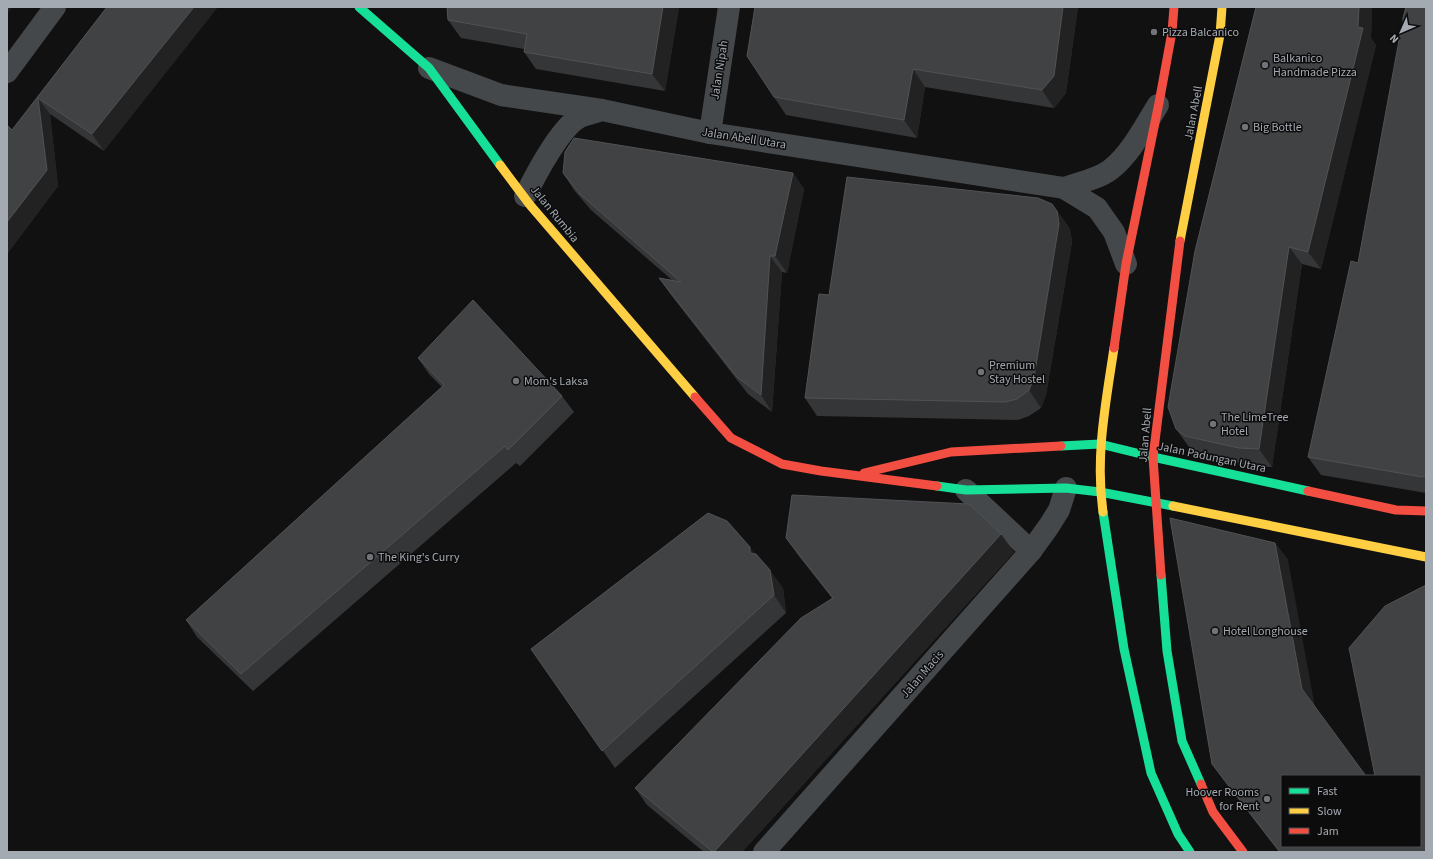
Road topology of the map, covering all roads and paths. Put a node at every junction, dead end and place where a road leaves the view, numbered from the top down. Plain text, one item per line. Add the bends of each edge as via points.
1 (55, 7) edge
2 (359, 7) edge
3 (729, 7) edge
4 (1174, 7) edge
5 (1222, 7) edge
6 (429, 68) junction
7 (7, 72) edge
8 (1159, 103) junction
9 (602, 110) junction
10 (710, 133) junction
11 (1064, 188) junction
12 (525, 196) junction
13 (1126, 264) junction
14 (732, 438) joint
15 (1100, 444) junction
16 (1153, 458) junction
17 (851, 476) junction
18 (1066, 488) junction
19 (966, 490) junction
20 (1100, 492) junction
21 (1156, 502) junction
22 (1426, 511) edge
23 (1031, 551) junction
24 (1426, 557) edge
25 (764, 852) edge
26 (1190, 852) edge
27 (1243, 852) edge

1 - 7 street
2 - 6 street, Jalan Rumbia
3 - 10 street, Jalan Nipah
4 - 8 street
5 - 16 street, Jalan Abell via 1220,35 1178,254
6 - 9 street, Jalan Abell Utara via 501,95
6 - 12 street, Jalan Rumbia
8 - 11 street via 1129,150 1110,170
8 - 13 street
9 - 10 street, Jalan Abell Utara
9 - 12 street via 579,118 566,129 540,167
10 - 11 street, Jalan Abell Utara
11 - 13 street via 1097,208 1114,232
12 - 14 street, Jalan Rumbia via 571,254
13 - 15 street
14 - 17 street, Jalan Padungan Utara via 782,464
15 - 16 street, Jalan Padungan Utara
15 - 17 street, Jalan Padungan Utara via 951,452
15 - 20 street
16 - 21 street, Jalan Abell
16 - 22 street, Jalan Padungan Utara via 1396,510
17 - 19 street, Jalan Padungan Utara
18 - 19 street, Jalan Padungan Utara
18 - 20 street, Jalan Padungan Utara
18 - 23 street, Jalan Macis via 1059,510
19 - 23 street
20 - 21 street, Jalan Padungan Utara
20 - 26 street via 1124,649 1151,773 1178,834
21 - 24 street, Jalan Padungan Utara
21 - 27 street, Jalan Abell via 1167,650 1182,741 1213,812
23 - 25 street, Jalan Macis

